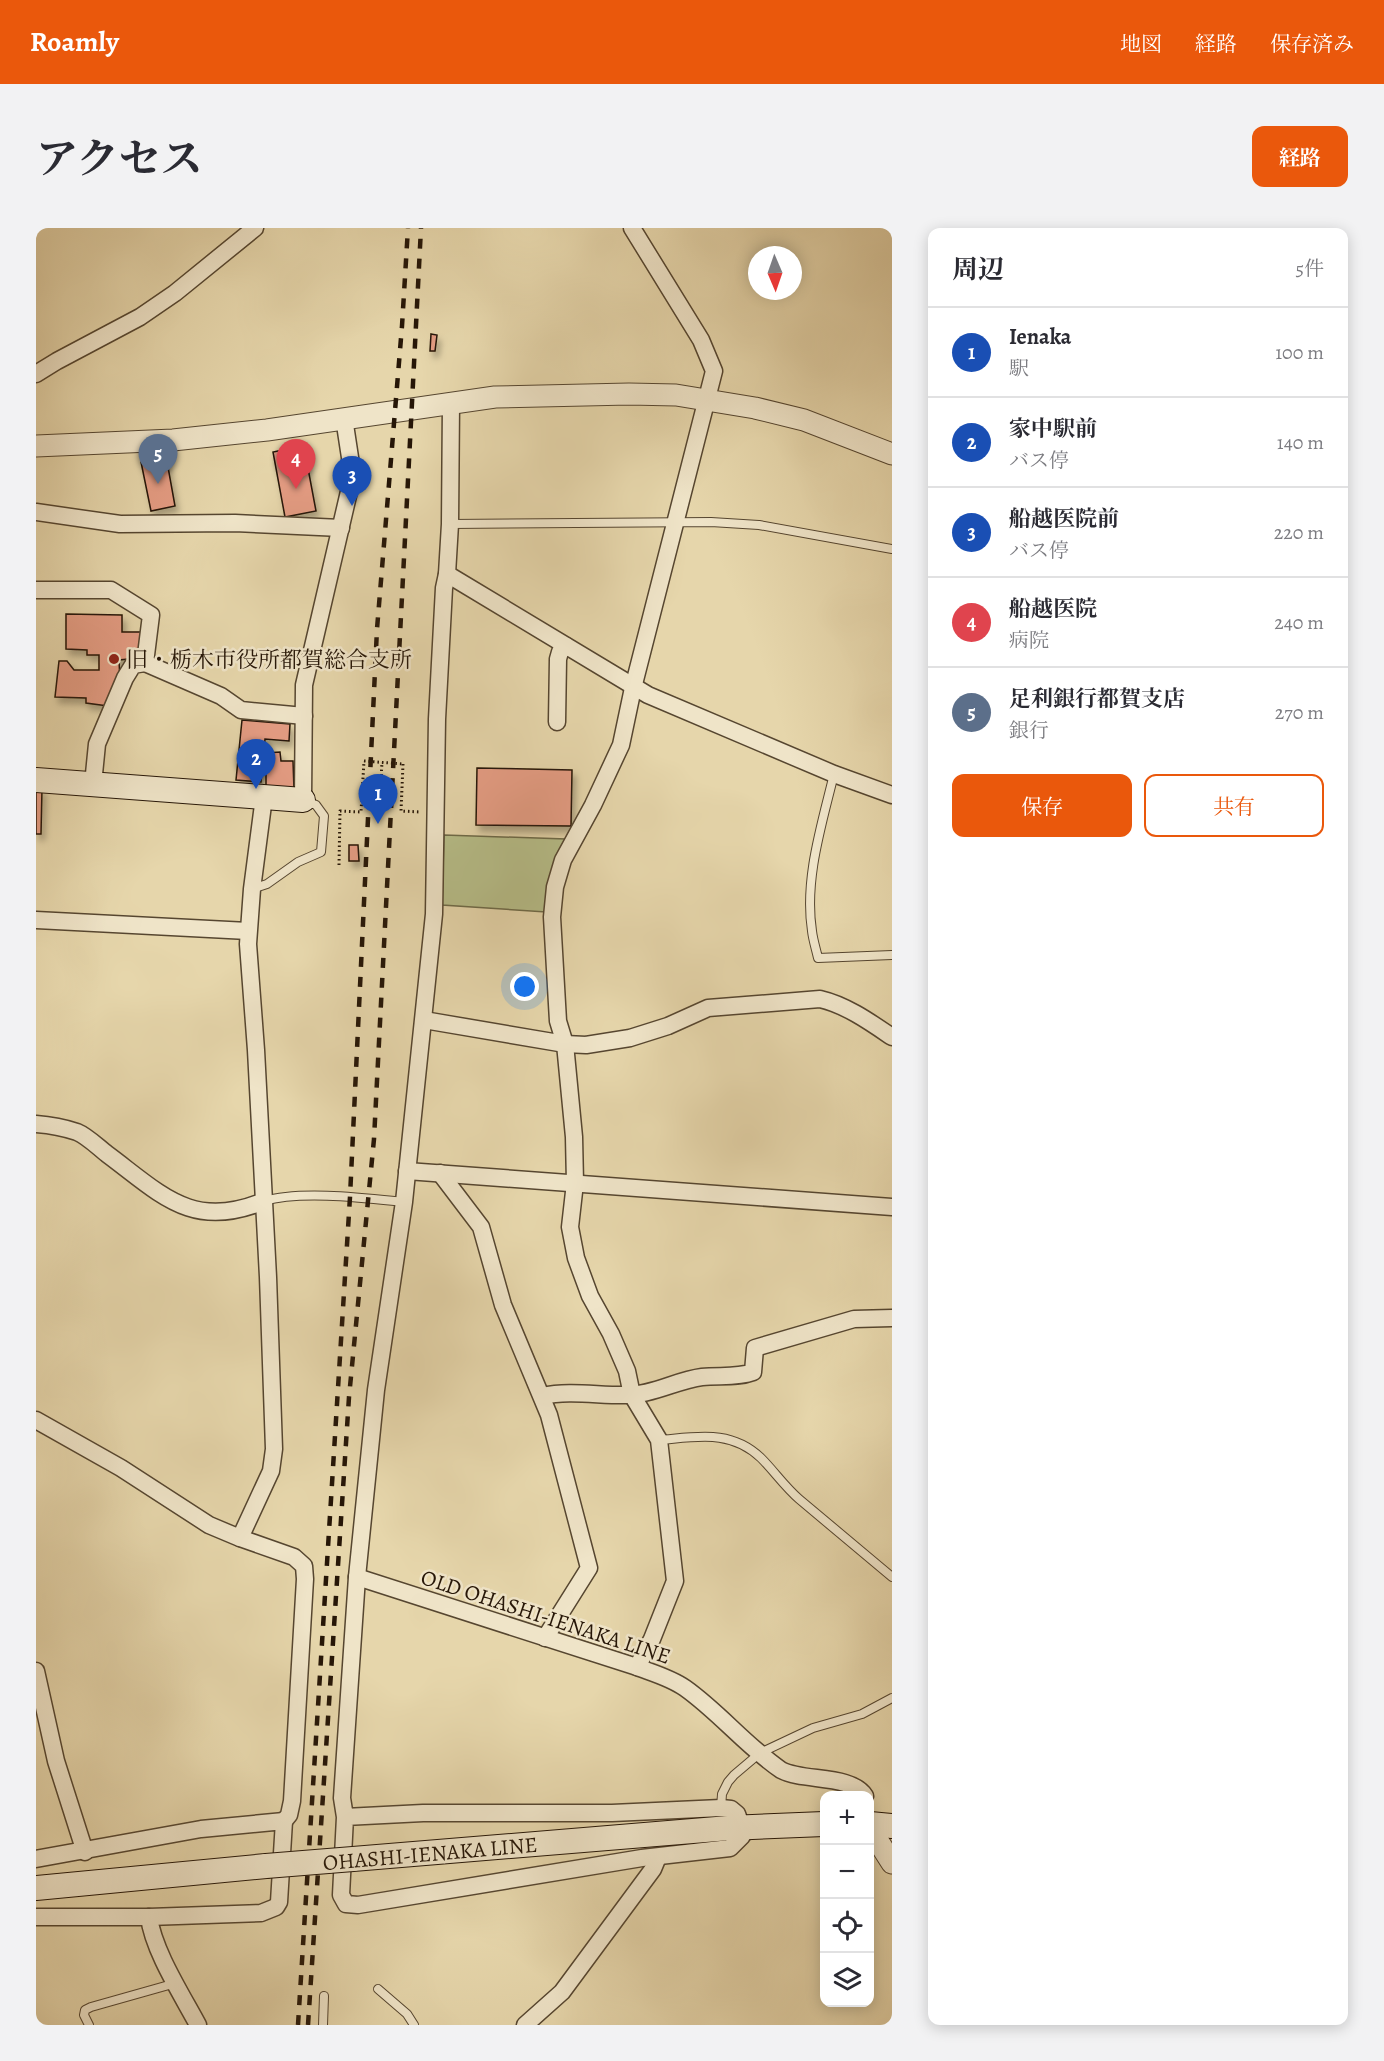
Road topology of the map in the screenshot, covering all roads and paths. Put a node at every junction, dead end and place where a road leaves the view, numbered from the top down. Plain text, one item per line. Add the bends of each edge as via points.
1 (255, 228) edge
2 (632, 228) edge
3 (36, 374) edge
4 (708, 399) junction
5 (452, 403) junction
6 (344, 418) junction
7 (36, 446) edge
8 (883, 450) edge
9 (892, 460) edge
10 (36, 512) edge
11 (676, 523) junction
12 (450, 524) junction
13 (341, 528) junction
14 (892, 549) edge
15 (447, 574) junction
16 (36, 590) edge
17 (566, 646) junction
18 (145, 663) junction
19 (633, 687) junction
20 (304, 716) junction
21 (557, 722) dead end
22 (382, 762) junction
23 (834, 774) junction
24 (36, 780) edge
25 (93, 784) junction
26 (892, 795) edge
27 (264, 797) junction
28 (380, 798) dead end
29 (303, 800) junction
30 (429, 812) dead end
31 (339, 865) dead end
32 (252, 889) junction
33 (36, 920) edge
34 (248, 931) junction
35 (892, 955) edge
36 (424, 1020) junction
37 (892, 1037) edge
38 (565, 1044) junction
39 (36, 1124) edge
40 (407, 1171) junction
41 (440, 1173) junction
42 (575, 1183) junction
43 (264, 1201) junction
44 (404, 1202) junction
45 (892, 1207) edge
46 (892, 1318) edge
47 (632, 1395) junction
48 (542, 1396) junction
49 (36, 1420) edge
50 (659, 1440) junction
51 (240, 1538) junction
52 (892, 1576) edge
53 (357, 1577) junction
54 (544, 1638) junction
55 (638, 1667) junction
56 (36, 1671) edge
57 (892, 1698) edge
58 (760, 1753) junction
59 (862, 1791) edge
60 (721, 1808) junction
61 (345, 1817) junction
62 (877, 1820) edge
63 (284, 1821) junction
64 (820, 1824) edge
65 (742, 1828) junction
66 (85, 1851) junction
67 (658, 1857) junction
68 (36, 1859) edge
69 (892, 1863) edge
70 (36, 1888) edge
71 (36, 1917) edge
72 (149, 1917) junction
73 (176, 1983) junction
74 (378, 1989) dead end
75 (324, 1996) dead end
76 (89, 2025) edge
77 (198, 2025) edge
78 (323, 2025) edge
79 (414, 2025) edge
80 (525, 2025) edge

1 - 3 street via 140,317
2 - 4 street via 701,340 714,371
4 - 5 street via 641,394 549,395
4 - 8 street via 804,420
4 - 11 street
5 - 6 street
5 - 12 street
6 - 7 street via 173,440
6 - 13 street via 351,483
8 - 9 lane
10 - 13 street via 120,524 235,523
11 - 12 lane
11 - 14 lane via 759,525
11 - 19 street
12 - 15 street
13 - 20 street via 304,685
15 - 17 street
15 - 36 street via 437,719 434,914
16 - 18 street via 111,590 151,615
17 - 19 street
17 - 21 street via 558,659
18 - 20 street via 221,696 241,710
18 - 25 street via 133,665 125,678 97,744
19 - 23 street
19 - 38 street via 621,745 563,860 555,887 554,978 558,1021
20 - 29 street
22 - 28 path
22 - 30 path, bridge via 403,764 400,811
22 - 31 path, bridge via 364,761 361,812 340,811
23 - 26 street
23 - 35 lane via 811,887 811,930 818,958
24 - 25 main road
25 - 27 main road
27 - 29 main road
27 - 32 street
29 - 32 lane via 316,805 324,816 321,852
32 - 34 street
33 - 34 street
34 - 43 street
36 - 38 street
36 - 40 street
37 - 38 street via 849,1010 820,999 708,1008 630,1038
38 - 42 street
39 - 43 street via 79,1132 172,1202 190,1209 208,1213
40 - 41 street
40 - 44 street
41 - 42 street
41 - 48 street via 481,1227 503,1305
42 - 45 street
42 - 47 street via 570,1227 576,1258 627,1371
43 - 44 lane via 299,1196
43 - 51 street via 274,1461
44 - 53 street via 376,1390
46 - 47 street via 854,1319 755,1348 753,1372 744,1375 700,1377
47 - 48 street via 582,1392
47 - 50 street
48 - 54 street via 589,1568
49 - 51 street via 121,1468 209,1525
50 - 52 lane via 712,1436 740,1443 799,1499
50 - 55 street via 675,1581
51 - 63 street via 294,1557 304,1566 292,1801 290,1815
53 - 54 street, OLD OHASHI-IENAKA LINE
53 - 61 street via 342,1798
54 - 55 street, OLD OHASHI-IENAKA LINE
55 - 58 street, OLD OHASHI-IENAKA LINE via 682,1686
56 - 66 street via 56,1761
57 - 58 lane via 855,1717 813,1728
58 - 59 street, OLD OHASHI-IENAKA LINE via 790,1775 841,1782
58 - 60 lane via 728,1782
60 - 61 street
60 - 65 street via 737,1814
61 - 67 street via 341,1895 346,1904
62 - 69 street via 879,1842
63 - 66 street via 201,1829
63 - 72 street via 276,1907 261,1913
64 - 65 main road, OHASHI-IENAKA LINE
65 - 67 street via 742,1836 730,1848
65 - 70 main road, OHASHI-IENAKA LINE, bridge
66 - 68 street
67 - 80 street via 562,1992
71 - 72 street
72 - 73 street
73 - 76 lane via 91,2007 84,2015
73 - 77 street
74 - 79 lane
75 - 78 lane

